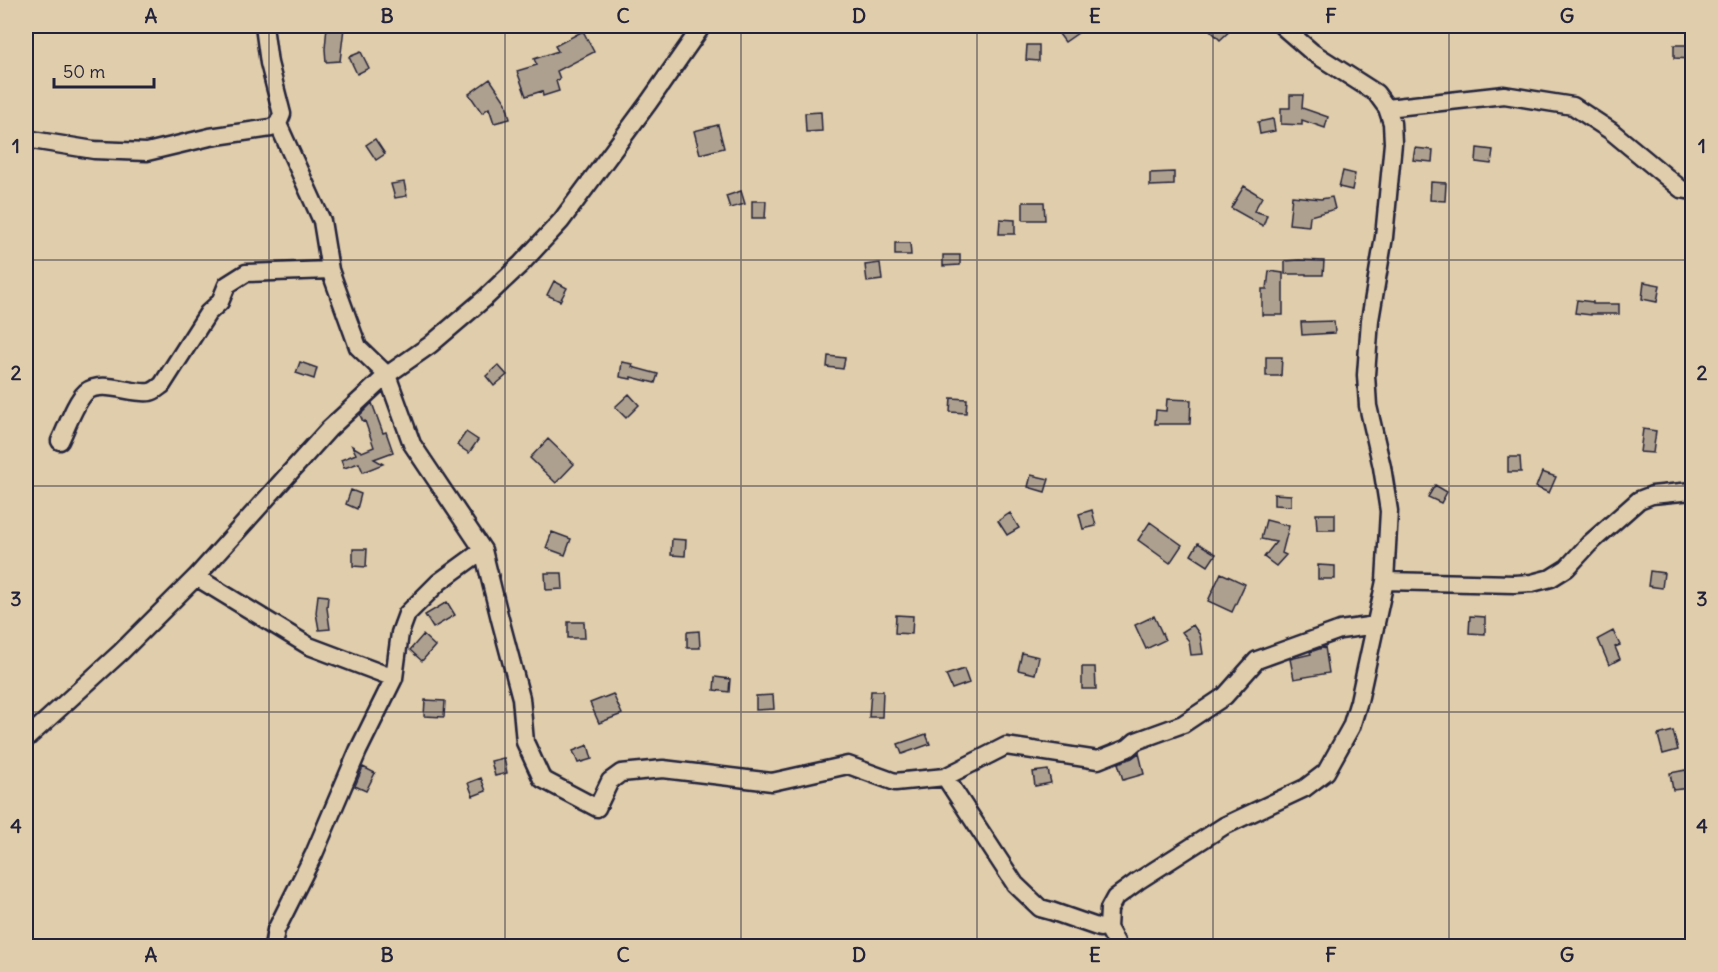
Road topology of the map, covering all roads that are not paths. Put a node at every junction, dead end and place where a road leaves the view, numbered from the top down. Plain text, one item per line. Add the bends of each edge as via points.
1 (264, 26) edge
2 (702, 26) edge
3 (1282, 26) edge
4 (1386, 108) junction
5 (278, 124) junction
6 (26, 139) edge
7 (1692, 191) edge
8 (330, 270) junction
9 (387, 375) junction
10 (60, 441) dead end
11 (1692, 491) edge
12 (483, 550) junction
13 (196, 577) junction
14 (1385, 581) junction
15 (1376, 625) junction
16 (394, 678) junction
17 (26, 739) edge
18 (945, 777) junction
19 (1100, 928) dead end
20 (273, 946) edge
21 (1118, 946) edge

1 - 5 street via 282,114
2 - 9 street via 561,221 484,299
3 - 4 street via 1312,52 1376,93
4 - 7 street via 1504,95 1573,105 1681,189
4 - 14 street via 1393,143 1366,375 1368,406 1389,511
5 - 6 street via 147,152 94,150
5 - 8 street via 322,221
8 - 9 street via 358,347
8 - 10 street via 246,273 227,285 220,302 208,313 162,385 152,392 94,387 79,401
9 - 12 street via 412,444
9 - 13 street via 329,429
11 - 14 street via 1639,500 1588,544 1567,568 1532,584
12 - 16 street via 440,582 407,614 400,633
12 - 18 street via 521,698 525,742 542,779 597,808 610,781 621,773 663,769 772,782 848,765 895,782
13 - 16 street via 309,646
13 - 17 street via 122,652
14 - 15 street
15 - 18 street via 1340,630 1257,660 1225,696 1183,724 1098,760 1006,746
15 - 21 street via 1351,727 1326,772 1305,788 1224,826 1115,898 1109,909 1108,928
16 - 20 street via 276,930
18 - 19 street via 1015,884 1040,908

